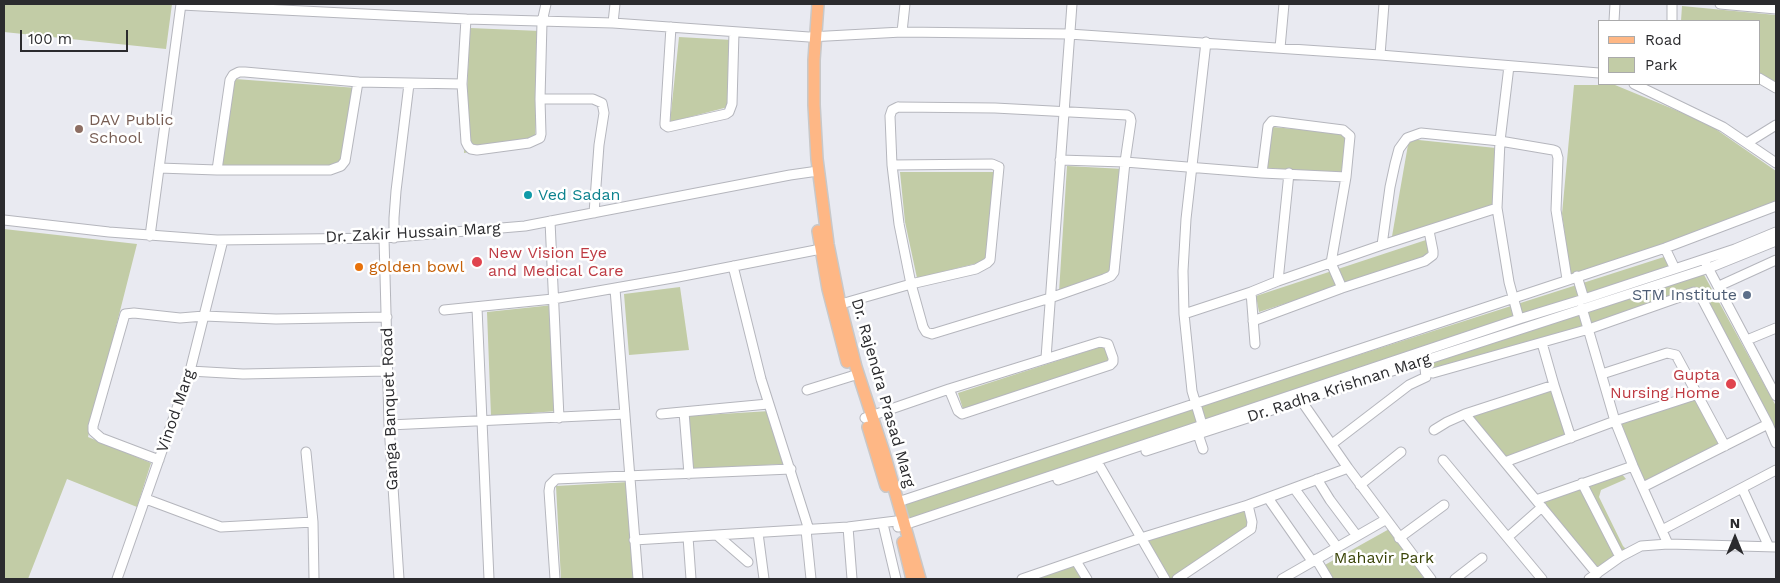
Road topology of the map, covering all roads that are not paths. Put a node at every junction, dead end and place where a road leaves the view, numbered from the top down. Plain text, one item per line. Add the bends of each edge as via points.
1 (181, 4) edge
2 (546, 4) edge
3 (615, 4) edge
4 (810, 4) edge
5 (818, 4) edge
6 (905, 4) edge
7 (1072, 4) edge
8 (1284, 4) edge
9 (1384, 4) edge
10 (1615, 4) edge
11 (1672, 4) edge
12 (1720, 4) edge
13 (1749, 5) edge
14 (255, 6) edge
15 (348, 8) edge
16 (1776, 9) edge
17 (466, 19) junction
18 (1614, 20) edge
19 (1672, 20) edge
20 (542, 22) junction
21 (613, 23) junction
22 (671, 27) junction
23 (734, 32) junction
24 (902, 32) junction
25 (1069, 34) junction
26 (812, 36) junction
27 (1206, 42) junction
28 (1280, 48) junction
29 (1380, 55) junction
30 (1509, 66) junction
31 (1598, 73) edge
32 (1760, 79) edge
33 (358, 82) junction
34 (409, 84) junction
35 (462, 84) junction
36 (1636, 85) edge
37 (1776, 88) edge
38 (540, 99) junction
39 (1064, 111) junction
40 (1776, 125) edge
41 (1500, 141) junction
42 (1748, 143) junction
43 (1060, 160) junction
44 (1125, 162) junction
45 (1776, 163) edge
46 (892, 165) junction
47 (1193, 166) junction
48 (159, 168) junction
49 (217, 170) junction
50 (814, 171) junction
51 (1262, 173) junction
52 (1289, 173) junction
53 (1346, 177) junction
54 (1776, 206) edge
55 (1497, 208) junction
56 (594, 213) junction
57 (4, 220) edge
58 (550, 221) junction
59 (1429, 231) junction
60 (1776, 232) edge
61 (150, 236) junction
62 (384, 238) junction
63 (394, 238) junction
64 (223, 240) junction
65 (1776, 241) edge
66 (1382, 245) junction
67 (1664, 248) junction
68 (821, 249) junction
69 (1704, 259) junction
70 (1776, 260) edge
71 (1331, 263) junction
72 (733, 266) junction
73 (1709, 268) junction
74 (1675, 269) junction
75 (1577, 276) junction
76 (1567, 279) junction
77 (1278, 281) junction
78 (910, 284) junction
79 (1719, 286) junction
80 (1342, 288) junction
81 (615, 289) junction
82 (1251, 292) junction
83 (1512, 297) junction
84 (1050, 298) junction
85 (553, 299) junction
86 (1583, 304) junction
87 (836, 305) junction
88 (477, 308) junction
89 (444, 310) dead end
90 (1184, 314) junction
91 (204, 316) junction
92 (387, 316) junction
93 (1519, 319) junction
94 (1253, 321) junction
95 (1776, 328) edge
96 (1589, 329) junction
97 (1747, 340) junction
98 (1542, 343) junction
99 (1256, 344) dead end
100 (1046, 358) junction
101 (1424, 360) junction
102 (190, 371) junction
103 (388, 371) junction
104 (1433, 373) dead end
105 (1602, 374) junction
106 (852, 376) junction
107 (1554, 385) junction
108 (949, 389) junction
109 (807, 390) dead end
110 (1698, 394) junction
111 (1776, 396) edge
112 (1299, 397) junction
113 (1195, 403) junction
114 (768, 404) junction
115 (684, 412) junction
116 (626, 414) junction
117 (660, 414) dead end
118 (1465, 414) junction
119 (868, 417) junction
120 (558, 418) junction
121 (481, 421) junction
122 (1615, 421) junction
123 (1768, 424) junction
124 (389, 425) junction
125 (1434, 430) dead end
126 (1202, 431) junction
127 (1571, 438) junction
128 (1776, 443) edge
129 (1332, 444) junction
130 (1725, 446) junction
131 (1203, 449) dead end
132 (306, 452) dead end
133 (1402, 452) dead end
134 (159, 460) junction
135 (1443, 460) dead end
136 (1504, 462) junction
137 (1099, 466) junction
138 (1633, 466) junction
139 (1348, 468) junction
140 (791, 469) junction
141 (1776, 470) edge
142 (689, 474) junction
143 (630, 476) junction
144 (1317, 479) junction
145 (1582, 483) junction
146 (1360, 485) junction
147 (1643, 487) junction
148 (1294, 488) junction
149 (1742, 488) junction
150 (1268, 498) junction
151 (146, 499) junction
152 (898, 502) junction
153 (1444, 504) dead end
154 (1539, 504) junction
155 (1248, 506) junction
156 (1385, 520) junction
157 (313, 522) junction
158 (883, 524) junction
159 (901, 526) junction
160 (848, 527) junction
161 (807, 530) junction
162 (1662, 530) junction
163 (758, 533) junction
164 (718, 536) junction
165 (1357, 536) junction
166 (1508, 537) junction
167 (688, 538) junction
168 (1141, 538) junction
169 (1399, 538) junction
170 (634, 540) junction
171 (1668, 544) junction
172 (1337, 547) junction
173 (1773, 547) edge
174 (1620, 557) junction
175 (1482, 558) dead end
176 (1314, 560) junction
177 (1076, 561) junction
178 (748, 562) dead end
179 (690, 576) edge
180 (1593, 576) edge
181 (117, 579) edge
182 (314, 579) edge
183 (399, 579) edge
184 (489, 579) edge
185 (555, 579) edge
186 (638, 579) edge
187 (700, 579) edge
188 (764, 579) edge
189 (811, 579) edge
190 (852, 579) edge
191 (896, 579) edge
192 (912, 579) edge
193 (920, 579) edge
194 (1022, 579) edge
195 (1087, 579) edge
196 (1165, 579) edge
197 (1177, 579) edge
198 (1282, 579) edge
199 (1328, 579) edge
200 (1431, 579) edge
201 (1454, 579) edge
202 (1542, 579) edge

1 - 14 street
1 - 48 street
2 - 20 street
3 - 21 street
4 - 26 main road, Dr. Rajendra Prasad Marg
5 - 26 main road, Dr. Rajendra Prasad Marg
6 - 24 street
7 - 25 street
8 - 28 street
9 - 29 street
10 - 18 street
11 - 19 street
12 - 13 street
13 - 16 street
14 - 15 street
15 - 17 street
17 - 20 street
17 - 35 street
20 - 21 street
20 - 38 street
21 - 22 street
22 - 23 street
22 - 23 street via 665,123 668,127 729,112
23 - 26 street
24 - 25 street
24 - 26 street
25 - 27 street
25 - 39 street
26 - 50 main road, Dr. Rajendra Prasad Marg
27 - 28 street
27 - 47 street
28 - 29 street
29 - 30 street
30 - 31 street
30 - 41 street
32 - 37 street
33 - 34 street
33 - 49 street via 341,166 330,170
33 - 49 street via 245,72 233,75
34 - 35 street
34 - 63 street via 396,191
35 - 38 street via 466,142 471,149 529,143 540,138
36 - 42 street via 1723,127
38 - 56 street via 593,99 602,103 604,112
39 - 43 street
39 - 44 street via 1130,117
39 - 46 street via 894,108 890,116
40 - 42 street
41 - 55 street
41 - 66 street via 1420,133 1407,138 1399,149 1395,164
41 - 76 street via 1553,150 1558,154 1556,210
42 - 45 street
43 - 44 street
43 - 84 street
44 - 47 street
44 - 84 street via 1114,272 1104,279
46 - 78 street
46 - 78 street via 992,164 999,167 990,260 976,269
47 - 51 street
47 - 90 street via 1186,219
48 - 49 street
48 - 61 street
50 - 56 street, Dr. Zakir Hussain Marg
50 - 68 main road, Dr. Rajendra Prasad Marg
50 - 87 main road, Dr. Rajendra Prasad Marg
51 - 52 street
51 - 53 street via 1268,126 1277,121 1347,132 1351,139
52 - 53 street
52 - 77 street
53 - 71 street
54 - 67 street
55 - 59 street
55 - 83 street
56 - 58 street, Dr. Zakir Hussain Marg
57 - 61 street, Dr. Zakir Hussain Marg
58 - 63 street, Dr. Zakir Hussain Marg
58 - 85 street
59 - 66 street
59 - 80 street via 1433,251 1429,258
60 - 69 street
61 - 64 street, Dr. Zakir Hussain Marg
62 - 63 street, Dr. Zakir Hussain Marg
62 - 64 street, Dr. Zakir Hussain Marg
62 - 92 street, Ganga Banquet Road
64 - 91 street, Vinod Marg
65 - 73 street, Dr. Radha Krishnan Marg
66 - 71 street
67 - 74 street
67 - 75 street
68 - 72 street
68 - 87 main road, Dr. Rajendra Prasad Marg
69 - 73 street
69 - 74 street
70 - 79 street
71 - 77 street
71 - 80 street
72 - 81 street
72 - 114 street
73 - 79 street
73 - 86 street, Dr. Radha Krishnan Marg
74 - 86 street
75 - 76 street
75 - 86 street
76 - 83 street
77 - 82 street
78 - 84 street via 923,328 929,333
78 - 87 street
79 - 97 street
80 - 94 street
81 - 85 street
81 - 116 street
82 - 90 street
82 - 94 street
83 - 93 street
83 - 113 street
84 - 100 street
85 - 88 street
85 - 120 street
86 - 93 street
86 - 96 street
86 - 101 street, Dr. Radha Krishnan Marg
87 - 106 main road, Dr. Rajendra Prasad Marg
87 - 119 main road, Dr. Rajendra Prasad Marg
88 - 89 street
88 - 121 street
90 - 113 street
91 - 92 street via 276,319
91 - 102 street, Vinod Marg
91 - 134 street via 180,318 128,313 123,317 93,431 100,438
92 - 103 street, Ganga Banquet Road
93 - 112 street
94 - 99 street
95 - 97 street
96 - 98 street
96 - 105 street
96 - 123 street via 1690,292 1698,293
97 - 111 street
98 - 104 street
98 - 107 street
100 - 108 street
100 - 108 street via 1104,342 1111,349 1113,362 962,414
101 - 112 street, Dr. Radha Krishnan Marg
101 - 129 street via 1426,377 1409,384
102 - 103 street via 244,374
102 - 134 street, Vinod Marg
103 - 124 street, Ganga Banquet Road
105 - 110 street via 1672,353 1679,358
105 - 122 street
106 - 109 street
106 - 119 main road, Dr. Rajendra Prasad Marg
107 - 118 street
107 - 127 street
108 - 119 street
110 - 122 street
110 - 130 street
112 - 126 street, Dr. Radha Krishnan Marg
112 - 129 street
113 - 126 street
113 - 152 street
114 - 115 street
114 - 140 street
115 - 117 street
115 - 142 street
116 - 120 street
116 - 143 street
118 - 125 street
118 - 136 street
119 - 152 main road, Dr. Rajendra Prasad Marg
119 - 159 main road, Dr. Rajendra Prasad Marg
120 - 121 street
121 - 124 street
121 - 184 street
122 - 127 street
122 - 138 street
123 - 128 street
123 - 130 street
124 - 183 street, Ganga Banquet Road
126 - 131 street
126 - 137 street, Dr. Radha Krishnan Marg
126 - 159 street
127 - 136 street
129 - 139 street
130 - 147 street
132 - 157 street
133 - 146 street
134 - 151 street, Vinod Marg
135 - 166 street
136 - 154 street
137 - 159 street, Dr. Radha Krishnan Marg
137 - 168 street
138 - 145 street
138 - 147 street
139 - 144 street
139 - 146 street
140 - 142 street
140 - 161 street
141 - 149 street
142 - 143 street
143 - 170 street
143 - 185 street via 560,478 550,485
144 - 148 street
144 - 165 street
145 - 154 street
145 - 174 street
146 - 156 street
147 - 162 street
148 - 150 street
148 - 172 street
149 - 162 street
149 - 173 street
150 - 155 street
150 - 176 street
151 - 157 street via 221,526
151 - 181 street, Vinod Marg
152 - 159 main road, Dr. Rajendra Prasad Marg
153 - 169 street
154 - 166 street
154 - 180 street
155 - 168 street
155 - 197 street via 1252,528
156 - 165 street
156 - 169 street
157 - 182 street
158 - 159 street
158 - 160 street
158 - 191 street
159 - 192 main road, Dr. Rajendra Prasad Marg
159 - 193 main road, Dr. Rajendra Prasad Marg
160 - 161 street
160 - 190 street
161 - 163 street
161 - 189 street
162 - 171 street
163 - 164 street
163 - 188 street
164 - 167 street
164 - 178 street
165 - 172 street
166 - 202 street
167 - 170 street
167 - 179 street
168 - 177 street
168 - 196 street
169 - 200 street
170 - 186 street
171 - 173 street
171 - 174 street via 1640,546
172 - 176 street
174 - 180 street
175 - 201 street
176 - 198 street
176 - 199 street
177 - 194 street
177 - 195 street
179 - 187 street

